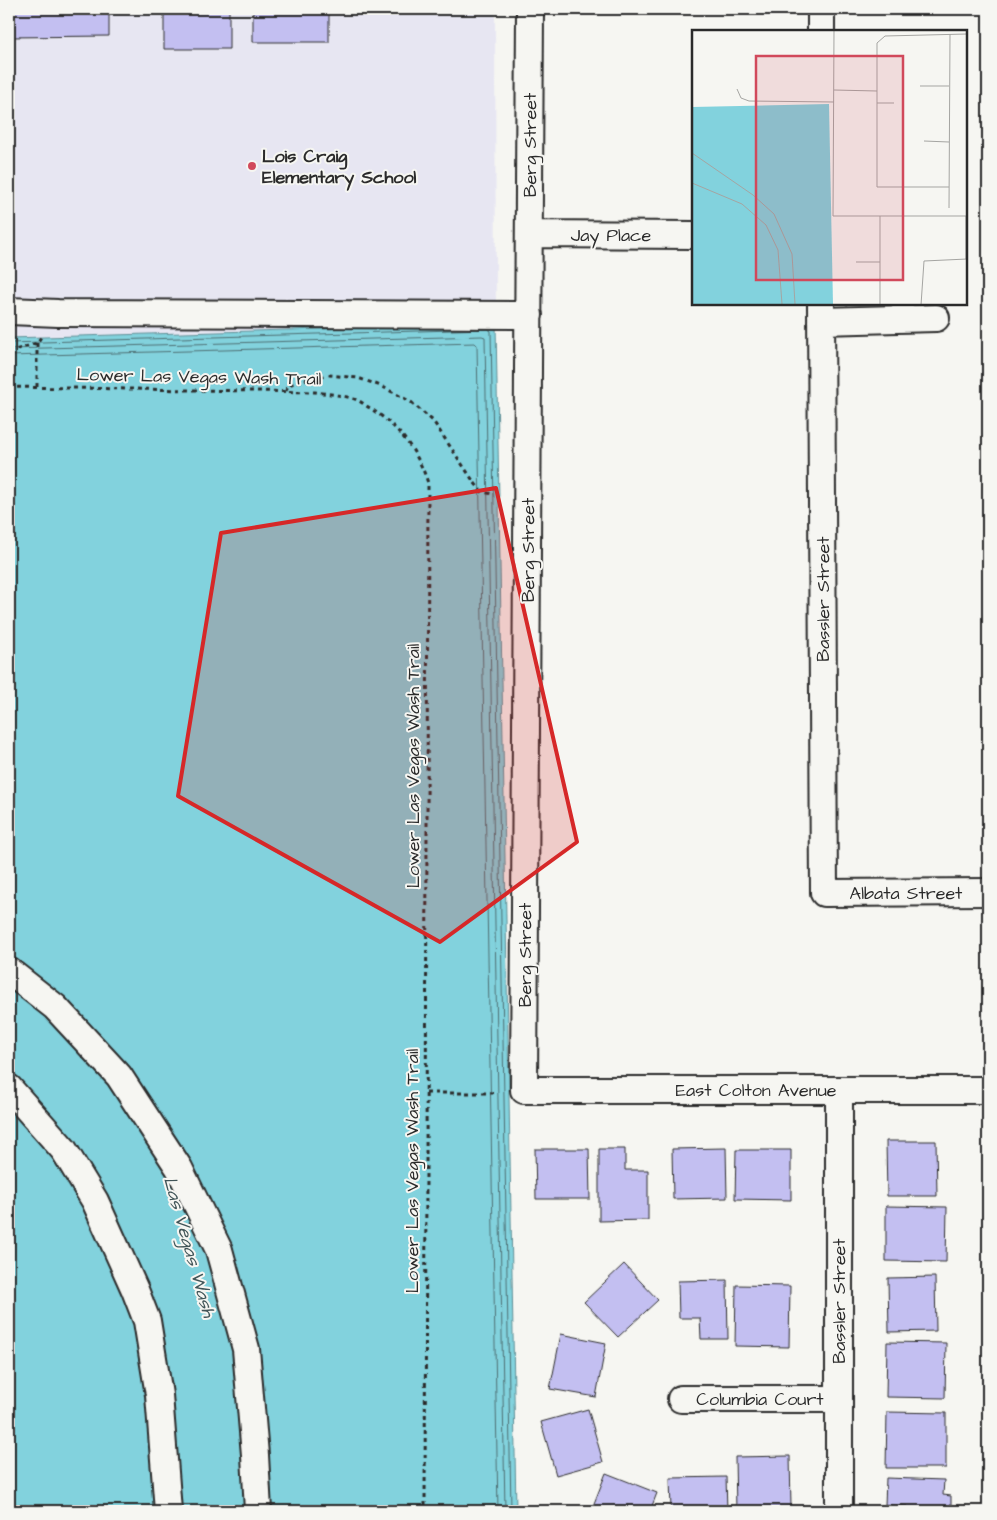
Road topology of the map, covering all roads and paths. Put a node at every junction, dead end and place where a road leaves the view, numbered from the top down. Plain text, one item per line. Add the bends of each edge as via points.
1 (530, 9) edge
2 (821, 9) edge
3 (821, 30) edge
4 (530, 234) junction
5 (692, 235) edge
6 (9, 311) edge
7 (821, 312) edge
8 (529, 315) junction
9 (936, 318) dead end
10 (37, 343) dead end
11 (9, 387) edge
12 (37, 388) junction
13 (286, 391) junction
14 (493, 494) dead end
15 (988, 892) edge
16 (824, 893) joint
17 (9, 971) edge
18 (9, 1088) edge
19 (524, 1090) joint
20 (839, 1090) junction
21 (988, 1090) edge
22 (426, 1093) junction
23 (493, 1093) dead end
24 (681, 1399) dead end
25 (839, 1399) junction
26 (168, 1511) edge
27 (258, 1511) edge
28 (425, 1511) edge
29 (839, 1511) edge

1 - 4 street, Berg Street
2 - 3 street
4 - 5 street, Jay Place
4 - 8 street, Berg Street
6 - 8 street
7 - 9 street
7 - 16 street, Bassler Street
8 - 19 street, Berg Street
10 - 12 path
11 - 12 path, Lower Las Vegas Wash Trail
12 - 13 path, Lower Las Vegas Wash Trail
13 - 14 path via 288,385 329,375 358,378 381,386 411,402 433,421 482,492
13 - 22 path, Lower Las Vegas Wash Trail via 315,392 357,400 384,417 413,448 428,483
15 - 16 street, Albata Street
17 - 27 street via 55,1007 119,1076 179,1168 218,1250 246,1349
18 - 26 street via 64,1150 90,1193 147,1321 159,1396
19 - 20 street, East Colton Avenue
20 - 21 street, East Colton Avenue
20 - 25 street, Bassler Street
22 - 23 path
22 - 28 path, Lower Las Vegas Wash Trail
24 - 25 street, Columbia Court
25 - 29 street, Bassler Street

